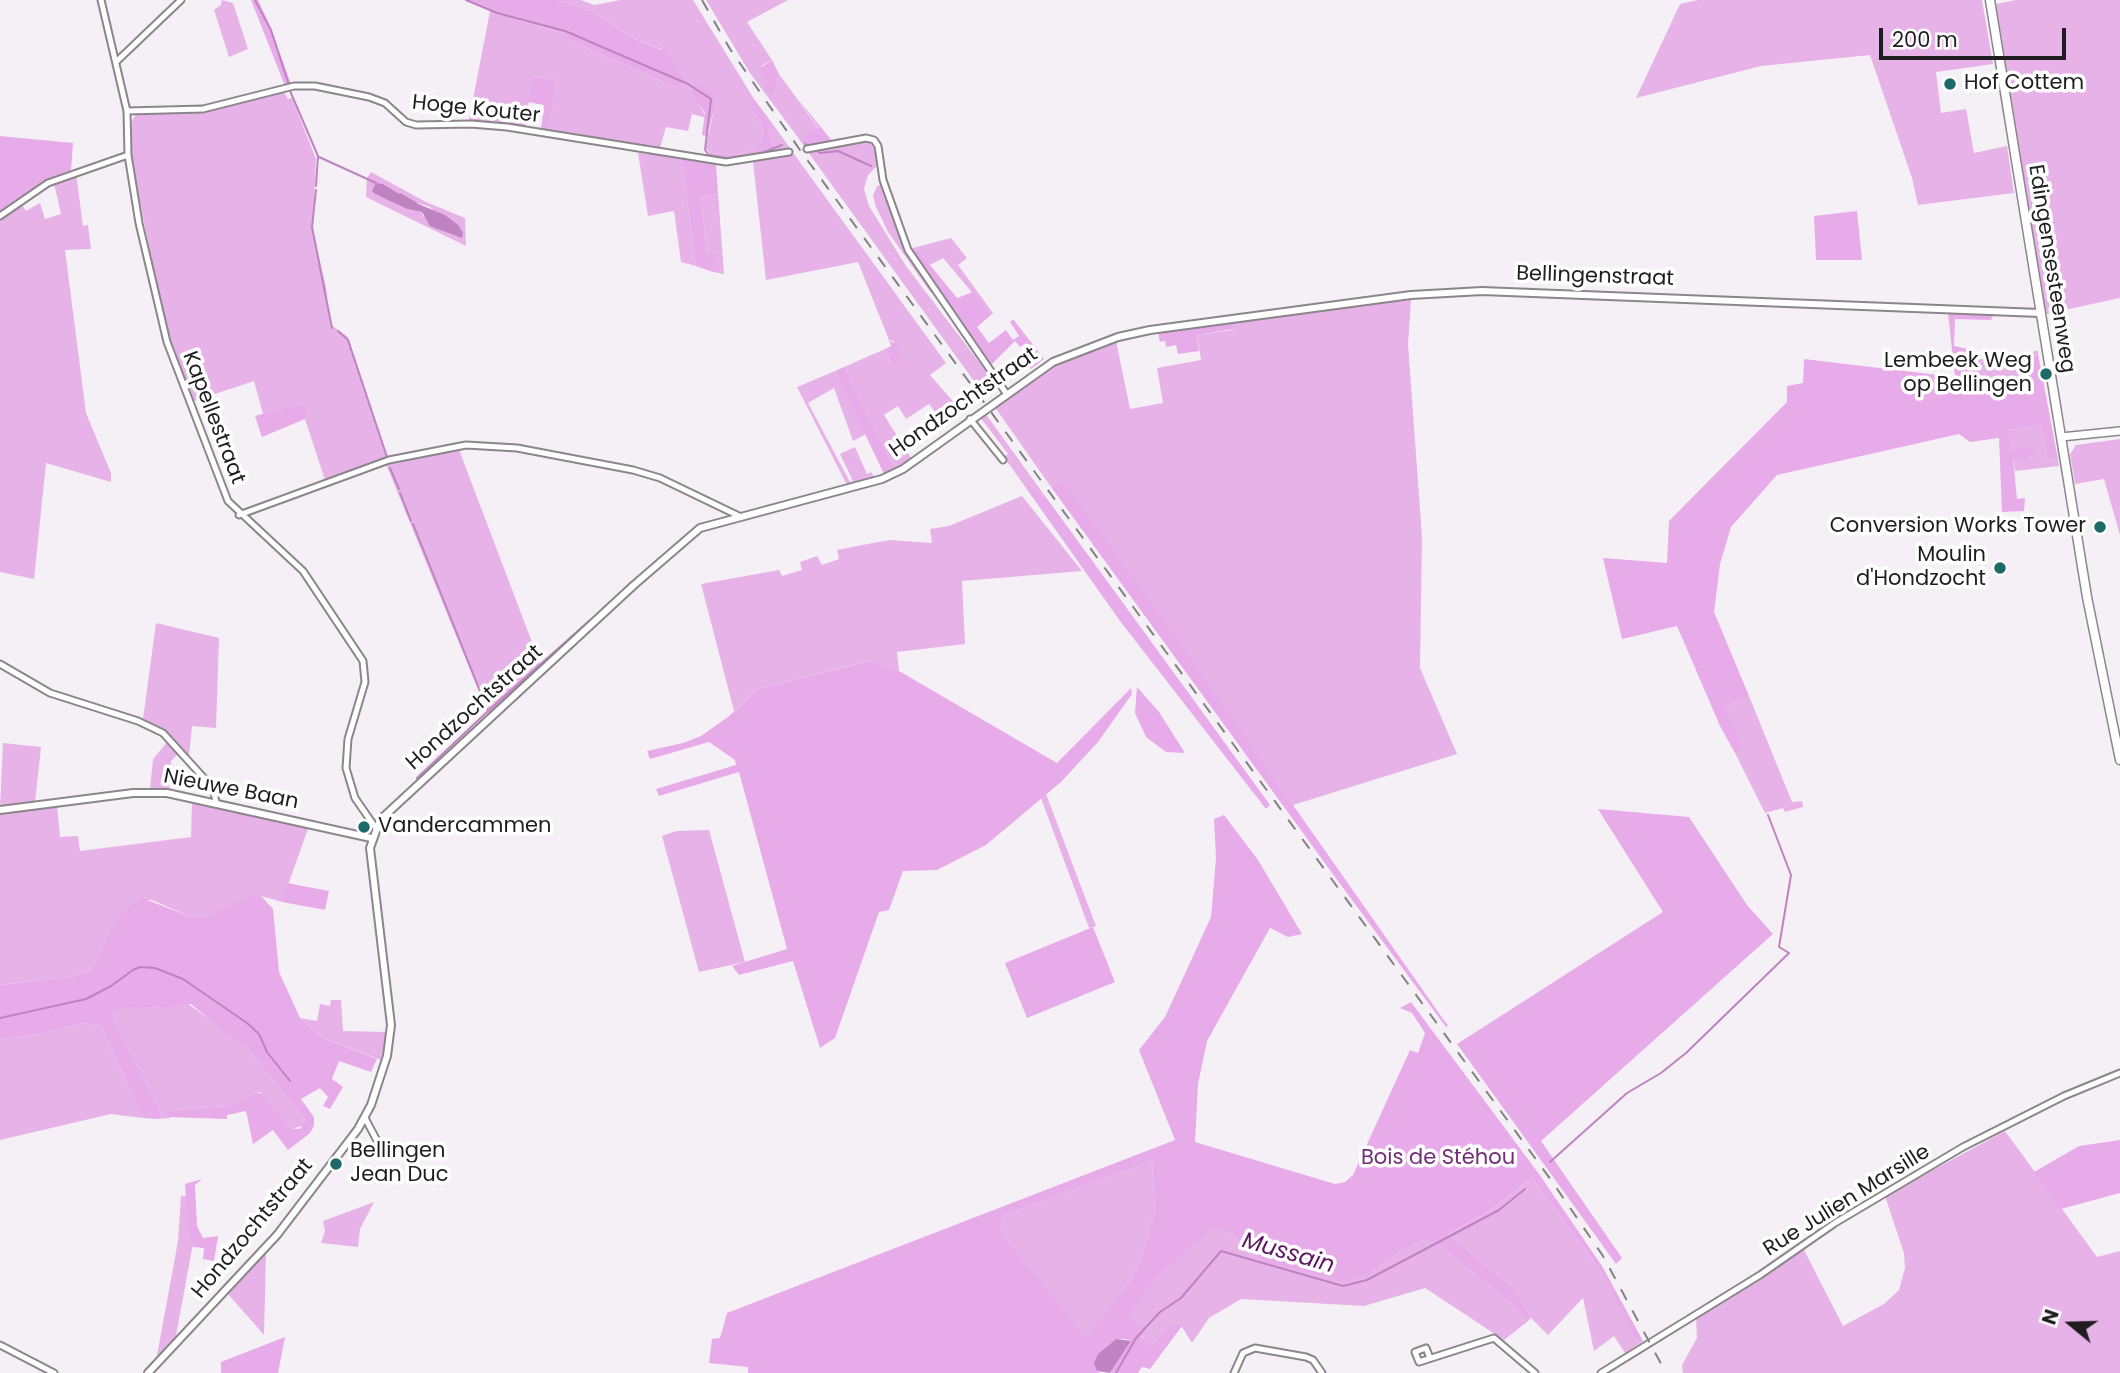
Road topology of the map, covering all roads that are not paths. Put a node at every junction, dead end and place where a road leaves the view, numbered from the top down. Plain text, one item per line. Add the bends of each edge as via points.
1 (101, 0) edge
2 (181, 0) edge
3 (1990, 0) edge
4 (116, 62) junction
5 (127, 111) junction
6 (807, 149) dead end
7 (789, 152) dead end
8 (128, 155) junction
9 (0, 216) edge
10 (2040, 313) junction
11 (1150, 330) joint
12 (1006, 393) junction
13 (970, 419) junction
14 (2120, 431) edge
15 (2061, 437) junction
16 (1003, 460) dead end
17 (722, 506) junction
18 (239, 514) junction
19 (739, 516) junction
20 (721, 521) junction
21 (0, 664) edge
22 (2120, 760) edge
23 (216, 802) junction
24 (0, 810) edge
25 (375, 827) junction
26 (371, 838) junction
27 (2120, 1073) edge
28 (365, 1118) junction
29 (383, 1152) dead end
30 (0, 1345) edge
31 (1430, 1358) dead end
32 (54, 1373) edge
33 (148, 1373) edge
34 (1234, 1373) edge
35 (1322, 1373) edge
36 (1535, 1373) edge
37 (1601, 1373) edge

1 - 4 street, Kapellestraat
2 - 4 street
3 - 10 main road, Edingensesteenweg
4 - 5 street, Kapellestraat
5 - 7 street, Hoge Kouter via 203,109 294,86 315,86 385,103 416,125 508,127 726,163
5 - 8 street, Kapellestraat
6 - 12 street via 874,140 908,250
8 - 9 street via 48,183
8 - 18 street, Kapellestraat via 167,342 228,501
10 - 11 street, Bellingenstraat via 1482,291 1411,295
10 - 15 main road, Edingensesteenweg
11 - 12 street, Hondzochtstraat via 1064,358
12 - 13 street, Hondzochtstraat
13 - 16 street
13 - 19 street, Hondzochtstraat via 903,469 882,479
14 - 15 main road
15 - 22 main road, Edingensesteenweg
17 - 18 street, Kapellestraat via 660,478 624,468 517,448 466,445 389,460
17 - 19 street, Kapellestraat
17 - 20 street
18 - 25 street via 303,571 359,652 365,682 348,739 346,768 355,798
19 - 20 street, Hondzochtstraat
20 - 25 street, Hondzochtstraat via 690,534
21 - 23 street via 50,693 138,720 163,733 214,788
23 - 24 street, Nieuwe Baan via 141,792
23 - 26 street, Nieuwe Baan
25 - 26 street, Hondzochtstraat
26 - 28 street, Hondzochtstraat via 391,1025 387,1056
27 - 37 street, Rue Julien Marsille via 1963,1147
28 - 29 street
28 - 33 street, Hondzochtstraat via 277,1235
30 - 32 street
31 - 36 street via 1494,1338
34 - 35 street via 1243,1353 1255,1348 1306,1357

